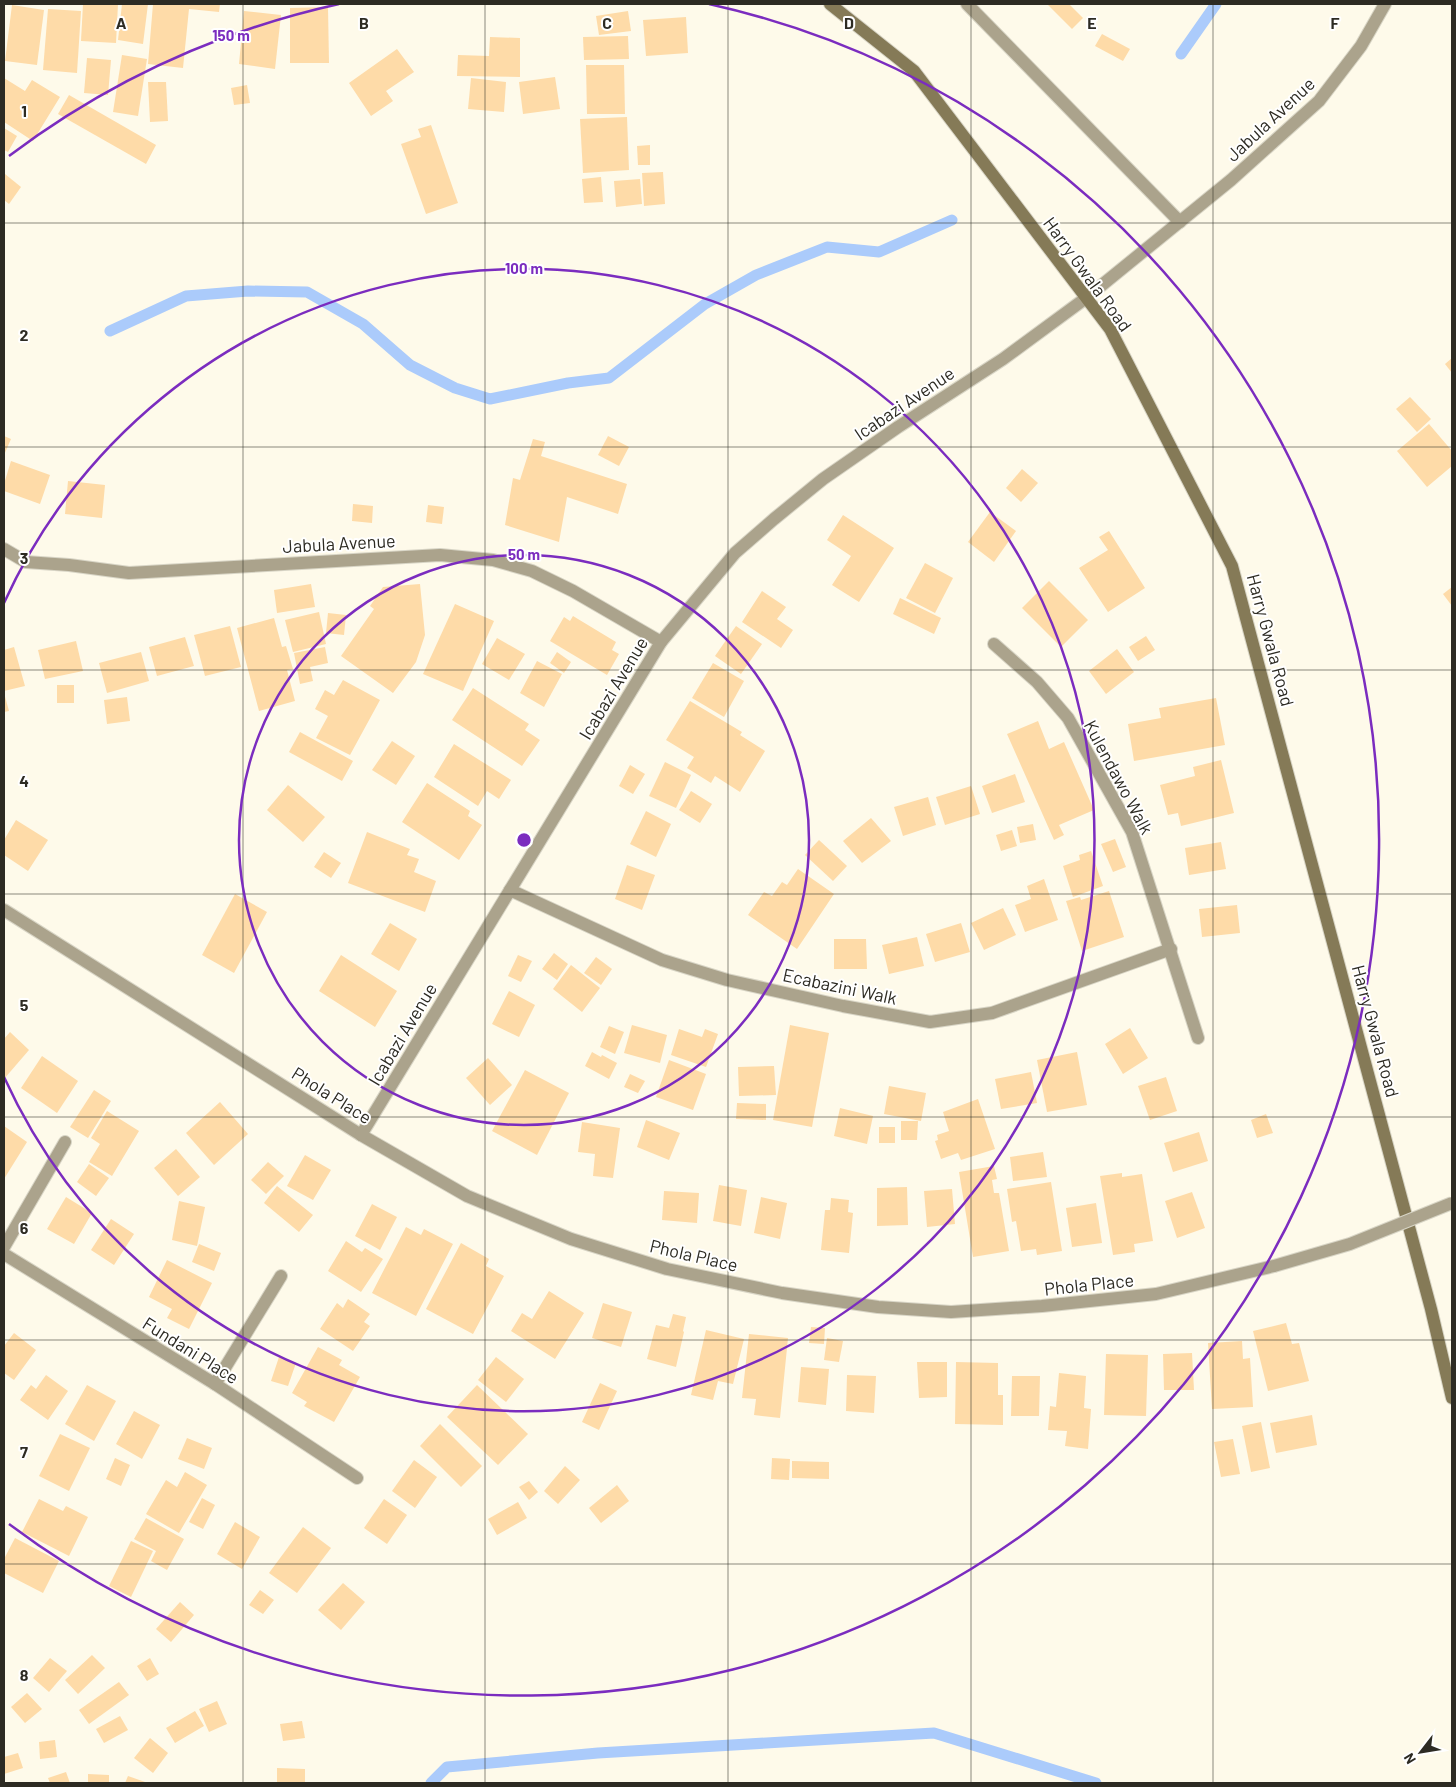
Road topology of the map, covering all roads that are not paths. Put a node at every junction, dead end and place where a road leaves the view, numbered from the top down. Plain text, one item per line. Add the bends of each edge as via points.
1 (830, 4) edge
2 (967, 4) edge
3 (1385, 4) edge
4 (1180, 222) junction
5 (1086, 298) junction
6 (4, 549) edge
7 (661, 642) junction
8 (994, 644) dead end
9 (510, 890) junction
10 (4, 910) edge
11 (1170, 950) junction
12 (1198, 1038) dead end
13 (361, 1135) junction
14 (65, 1142) dead end
15 (1452, 1203) edge
16 (4, 1247) edge
17 (4, 1254) edge
18 (281, 1276) dead end
19 (214, 1384) junction
20 (1452, 1398) edge
21 (357, 1478) dead end

1 - 5 main road, Harry Gwala Road via 914,71
2 - 4 street
3 - 4 street, Jabula Avenue via 1360,46 1319,101
4 - 5 street, Jabula Avenue
5 - 7 street, Icabazi Avenue via 1003,359 831,474 774,519 735,553
5 - 20 main road, Harry Gwala Road via 1110,329 1232,566 1429,1299
6 - 7 street, Jabula Avenue via 26,562 129,573 440,555 493,560 532,571 573,591
7 - 9 street, Icabazi Avenue
8 - 11 street, Kulendawo Walk via 1037,682 1068,718 1132,832
9 - 11 street, Ecabazini Walk via 662,960 727,980 930,1022 992,1013
9 - 13 street, Icabazi Avenue
10 - 13 street, Phola Place
11 - 12 street, Kulendawo Walk
13 - 15 street, Phola Place, bridge via 467,1196 571,1238 667,1269 782,1293 878,1308 951,1312 1156,1294 1350,1244
14 - 16 street
17 - 19 street, Fundani Place
18 - 19 street
19 - 21 street, Fundani Place

